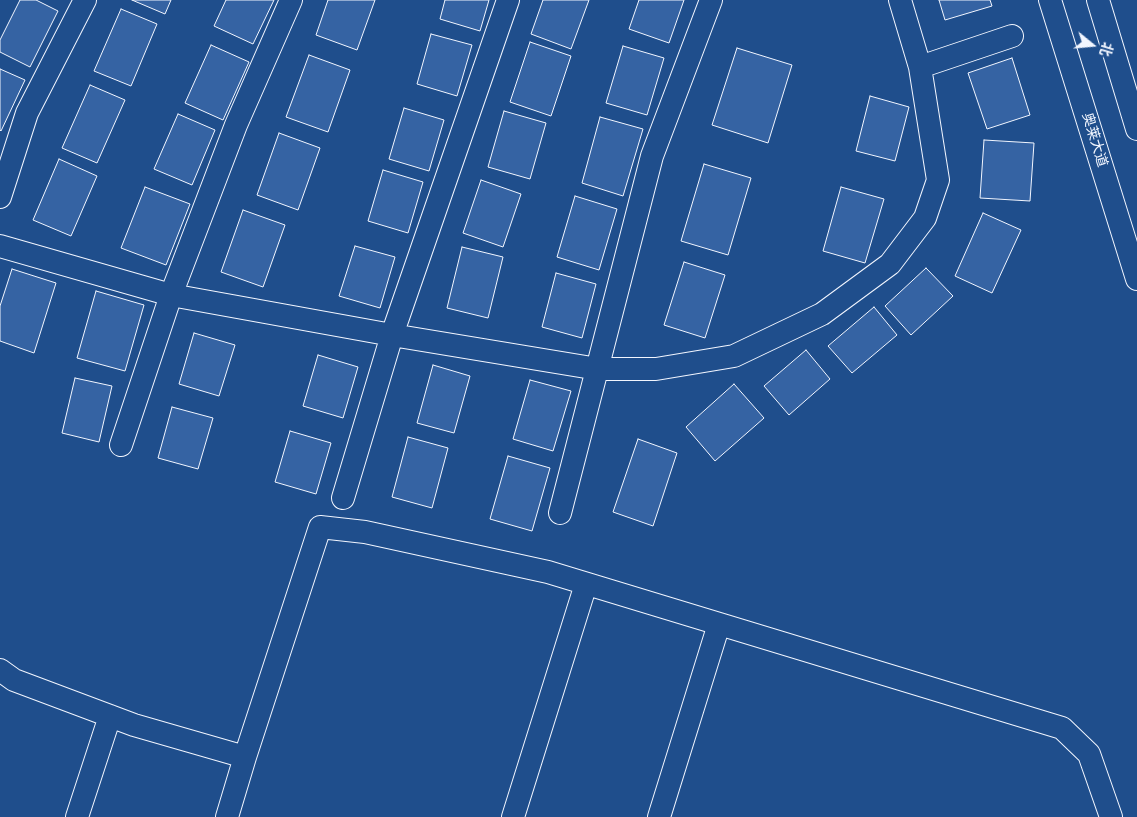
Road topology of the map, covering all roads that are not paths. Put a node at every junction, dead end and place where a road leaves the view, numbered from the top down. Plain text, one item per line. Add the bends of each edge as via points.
1 (85, 0) edge
2 (291, 0) edge
3 (508, 0) edge
4 (712, 0) edge
5 (900, 0) edge
6 (1050, 0) edge
7 (1098, 0) edge
8 (1012, 36) dead end
9 (920, 67) junction
10 (1137, 129) edge
11 (0, 196) edge
12 (0, 246) edge
13 (1137, 279) edge
14 (171, 295) junction
15 (392, 334) junction
16 (598, 369) junction
17 (121, 445) dead end
18 (343, 498) dead end
19 (560, 513) dead end
20 (586, 584) junction
21 (719, 624) junction
22 (0, 670) edge
23 (110, 716) junction
24 (245, 757) junction
25 (78, 817) edge
26 (227, 817) edge
27 (513, 817) edge
28 (659, 817) edge
29 (1111, 817) edge

1 - 11 street via 26,113
2 - 14 street via 236,125
3 - 15 street
4 - 16 street via 652,156
5 - 9 street
6 - 13 street, 奥莱大道
7 - 10 street
8 - 9 street
9 - 16 street via 938,180 925,218 890,264 822,314 734,356 656,369
12 - 14 street
14 - 15 street
14 - 17 street
15 - 16 street
15 - 18 street
16 - 19 street
20 - 21 street
20 - 24 street via 548,572 365,532 320,527
20 - 27 street
21 - 28 street
21 - 29 street via 1062,728 1089,754
22 - 23 street via 14,680
23 - 24 street
23 - 25 street
24 - 26 street

